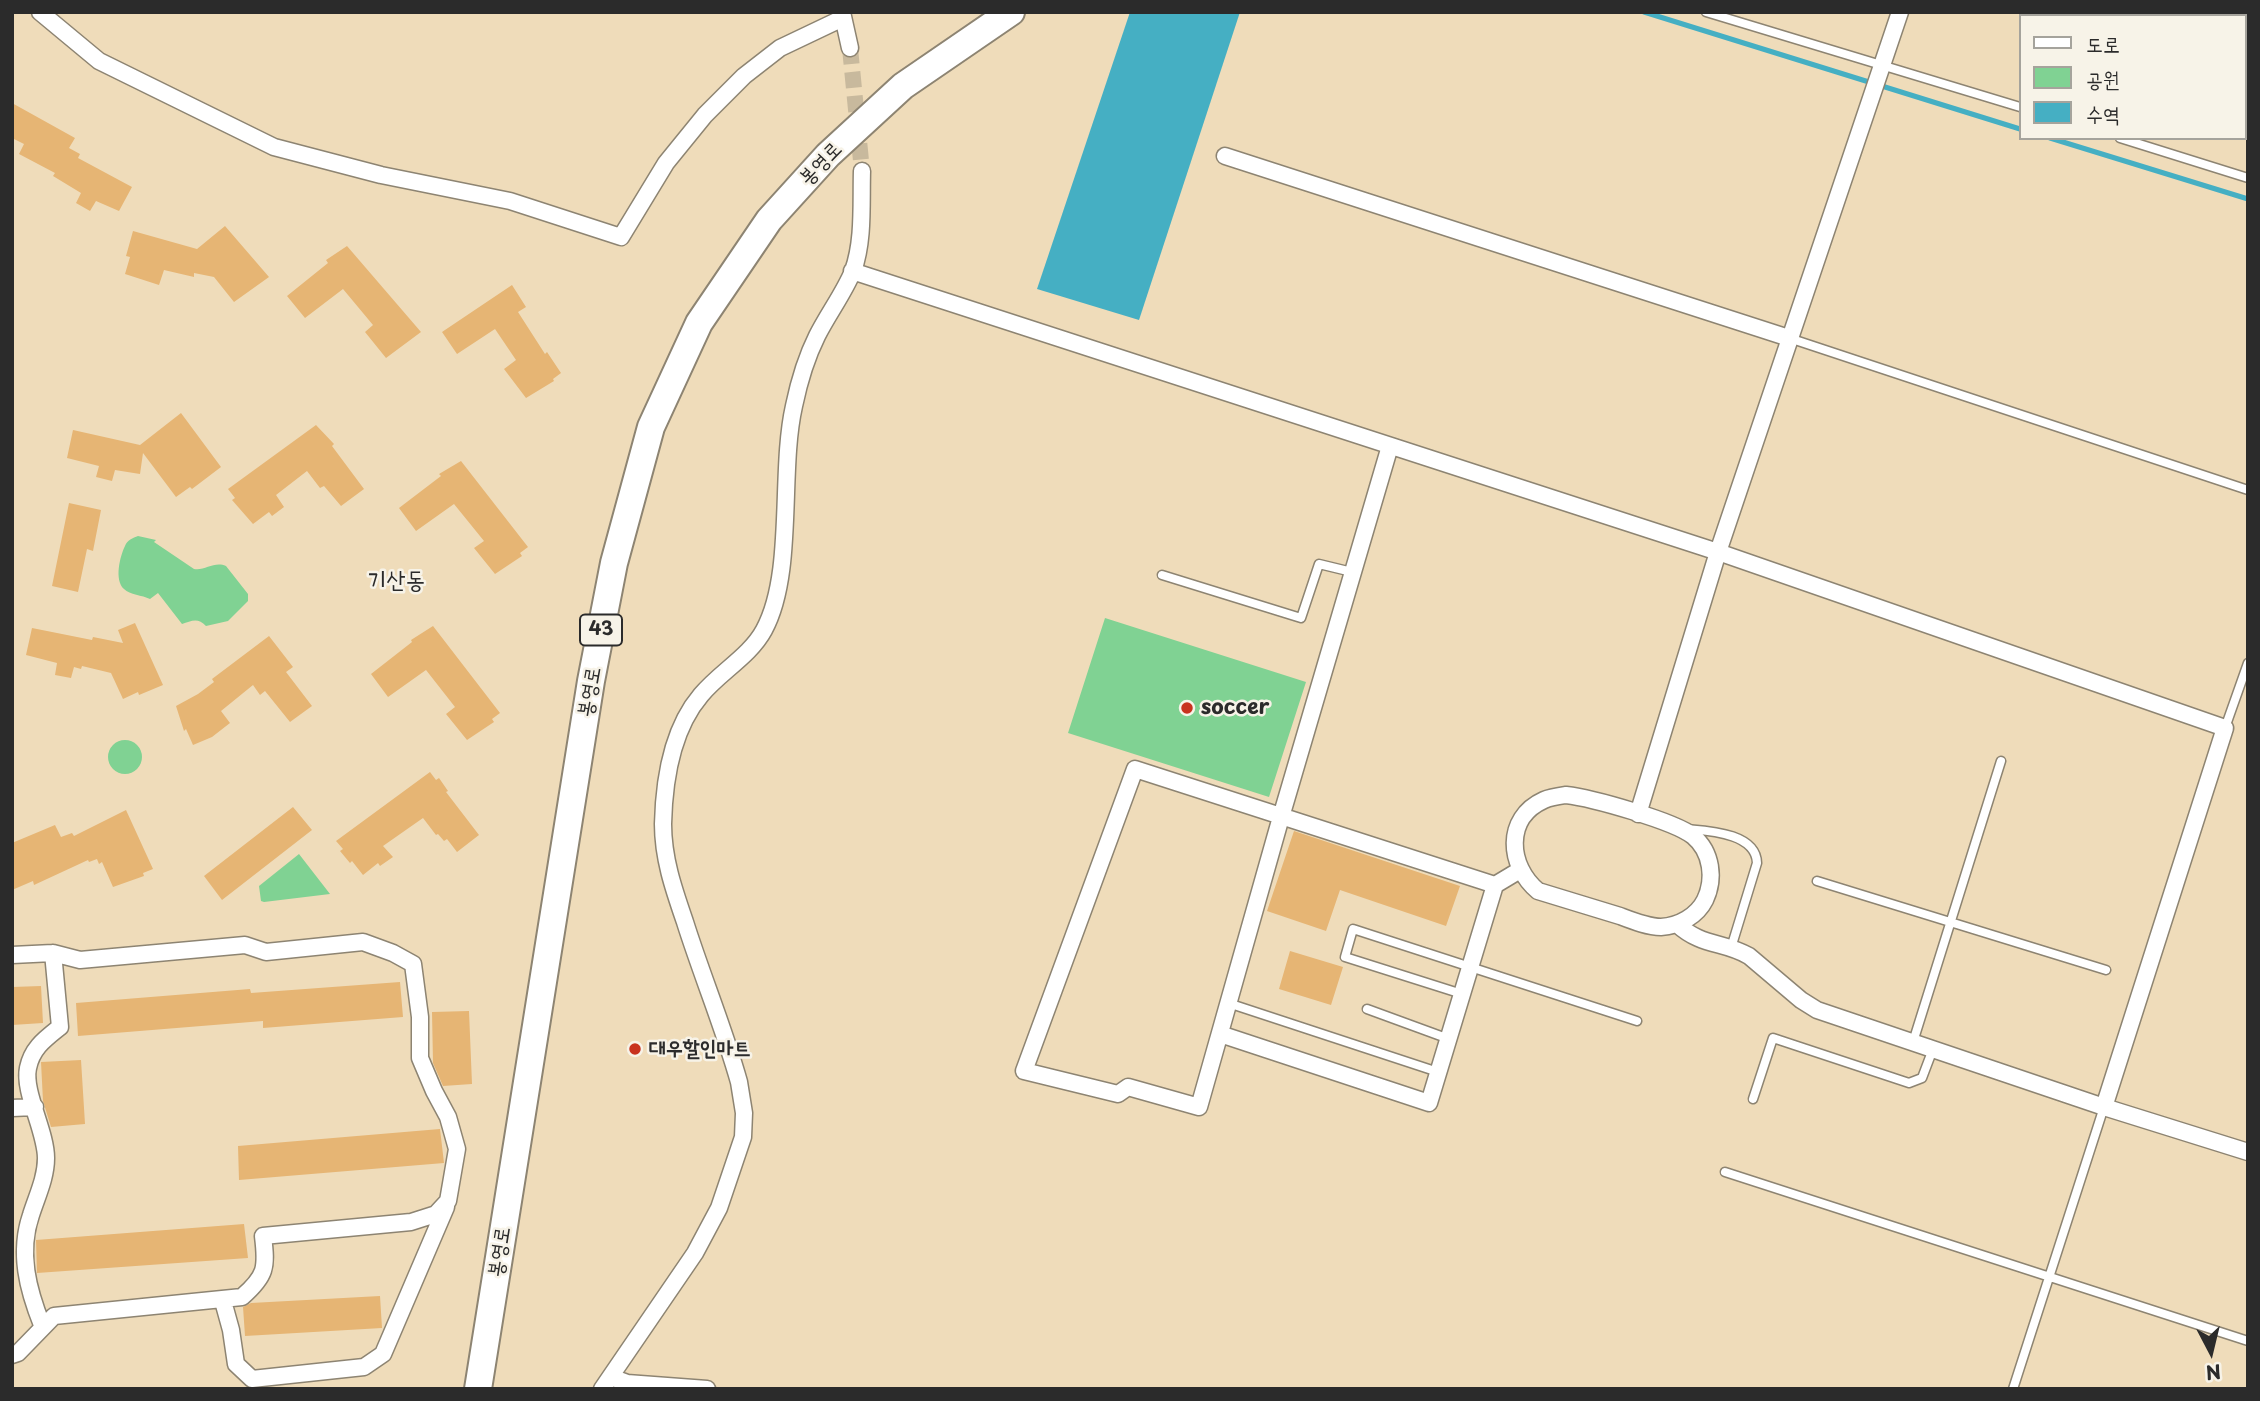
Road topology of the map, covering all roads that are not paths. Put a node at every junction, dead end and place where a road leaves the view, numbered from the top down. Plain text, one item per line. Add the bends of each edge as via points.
1 (40, 12) edge
2 (1011, 12) edge
3 (1706, 12) edge
4 (1900, 12) edge
5 (842, 15) edge
6 (850, 48) tunnel mouth
7 (1880, 69) junction
8 (2018, 106) edge
9 (2126, 140) edge
10 (1225, 156) dead end
11 (862, 171) tunnel mouth
12 (2248, 178) edge
13 (852, 271) junction
14 (1789, 338) junction
15 (1390, 446) junction
16 (2248, 490) edge
17 (1718, 552) junction
18 (1352, 572) junction
19 (1162, 575) dead end
20 (2248, 663) edge
21 (2225, 728) junction
22 (2001, 761) dead end
23 (1638, 814) junction
24 (1281, 817) junction
25 (1680, 828) junction
26 (1520, 870) junction
27 (1817, 881) dead end
28 (1495, 885) junction
29 (1950, 922) junction
30 (1677, 924) junction
31 (1731, 948) junction
32 (54, 953) junction
33 (12, 955) edge
34 (1471, 966) junction
35 (2106, 970) dead end
36 (1462, 994) junction
37 (1228, 1003) junction
38 (1367, 1009) dead end
39 (1637, 1021) dead end
40 (1220, 1034) junction
41 (1449, 1039) junction
42 (1913, 1042) junction
43 (1933, 1049) junction
44 (1438, 1073) junction
45 (1753, 1099) dead end
46 (35, 1107) junction
47 (2104, 1107) junction
48 (12, 1108) edge
49 (2248, 1152) edge
50 (1725, 1172) dead end
51 (448, 1201) junction
52 (2048, 1278) junction
53 (223, 1301) junction
54 (43, 1325) junction
55 (2248, 1341) edge
56 (12, 1355) edge
57 (483, 1358) junction
58 (607, 1383) edge
59 (478, 1389) edge
60 (487, 1389) edge
61 (707, 1389) edge
62 (2013, 1389) edge

1 - 5 street via 99,61 274,147 510,201 621,237 666,163 705,115 780,48
2 - 57 highway, 봉영로 / 43 via 903,86 828,155 769,220 699,323 651,427 614,563 591,681
3 - 7 lane
4 - 7 street
5 - 6 street
7 - 8 lane
7 - 14 street
9 - 12 lane
10 - 14 street
11 - 13 street via 859,244
13 - 15 street
13 - 58 street via 816,337 793,408 782,558 770,615 754,644 701,695 682,727 665,789 667,869 740,1082 743,1137 719,1208 695,1253
14 - 16 lane
14 - 17 street
15 - 17 street
15 - 18 street
17 - 21 street
17 - 23 street
18 - 19 lane via 1319,564 1301,618
18 - 24 street
20 - 21 lane
21 - 47 street
22 - 29 lane
23 - 25 street
23 - 26 street via 1566,795 1545,799 1530,809 1518,827 1514,842
24 - 28 street
24 - 37 street
24 - 40 street via 1135,769 1024,1071 1118,1094 1128,1087 1199,1107
25 - 30 street via 1702,846 1711,876 1702,905
25 - 31 lane via 1711,831 1755,850 1757,863
26 - 28 street
26 - 30 street via 1538,891 1653,927
27 - 29 lane
28 - 34 street
29 - 35 lane
29 - 42 lane
30 - 31 street via 1703,942
31 - 42 street via 1758,962 1817,1010
32 - 33 street
32 - 46 street via 60,1027 36,1047 27,1070
32 - 51 street via 80,960 245,945 266,952 363,942 413,964 420,1058 448,1117 457,1149
34 - 36 street
34 - 36 lane via 1353,929 1345,957
34 - 39 lane
36 - 41 street
37 - 40 street
37 - 44 lane
38 - 41 lane
40 - 44 street via 1429,1103
41 - 44 street
42 - 43 street
43 - 45 lane via 1922,1078 1909,1083 1773,1038
43 - 47 street
46 - 48 street
46 - 54 street via 46,1154 45,1171 25,1253 27,1284
47 - 49 street
47 - 52 lane
50 - 52 lane
51 - 53 street via 436,1214 411,1222 263,1237 266,1260 259,1282 242,1297
51 - 53 street via 383,1354 363,1367 252,1379 236,1364
52 - 55 lane
52 - 62 lane
53 - 54 street via 54,1316
54 - 56 street
57 - 59 highway, 봉영로 / 43
57 - 60 highway
58 - 61 street

